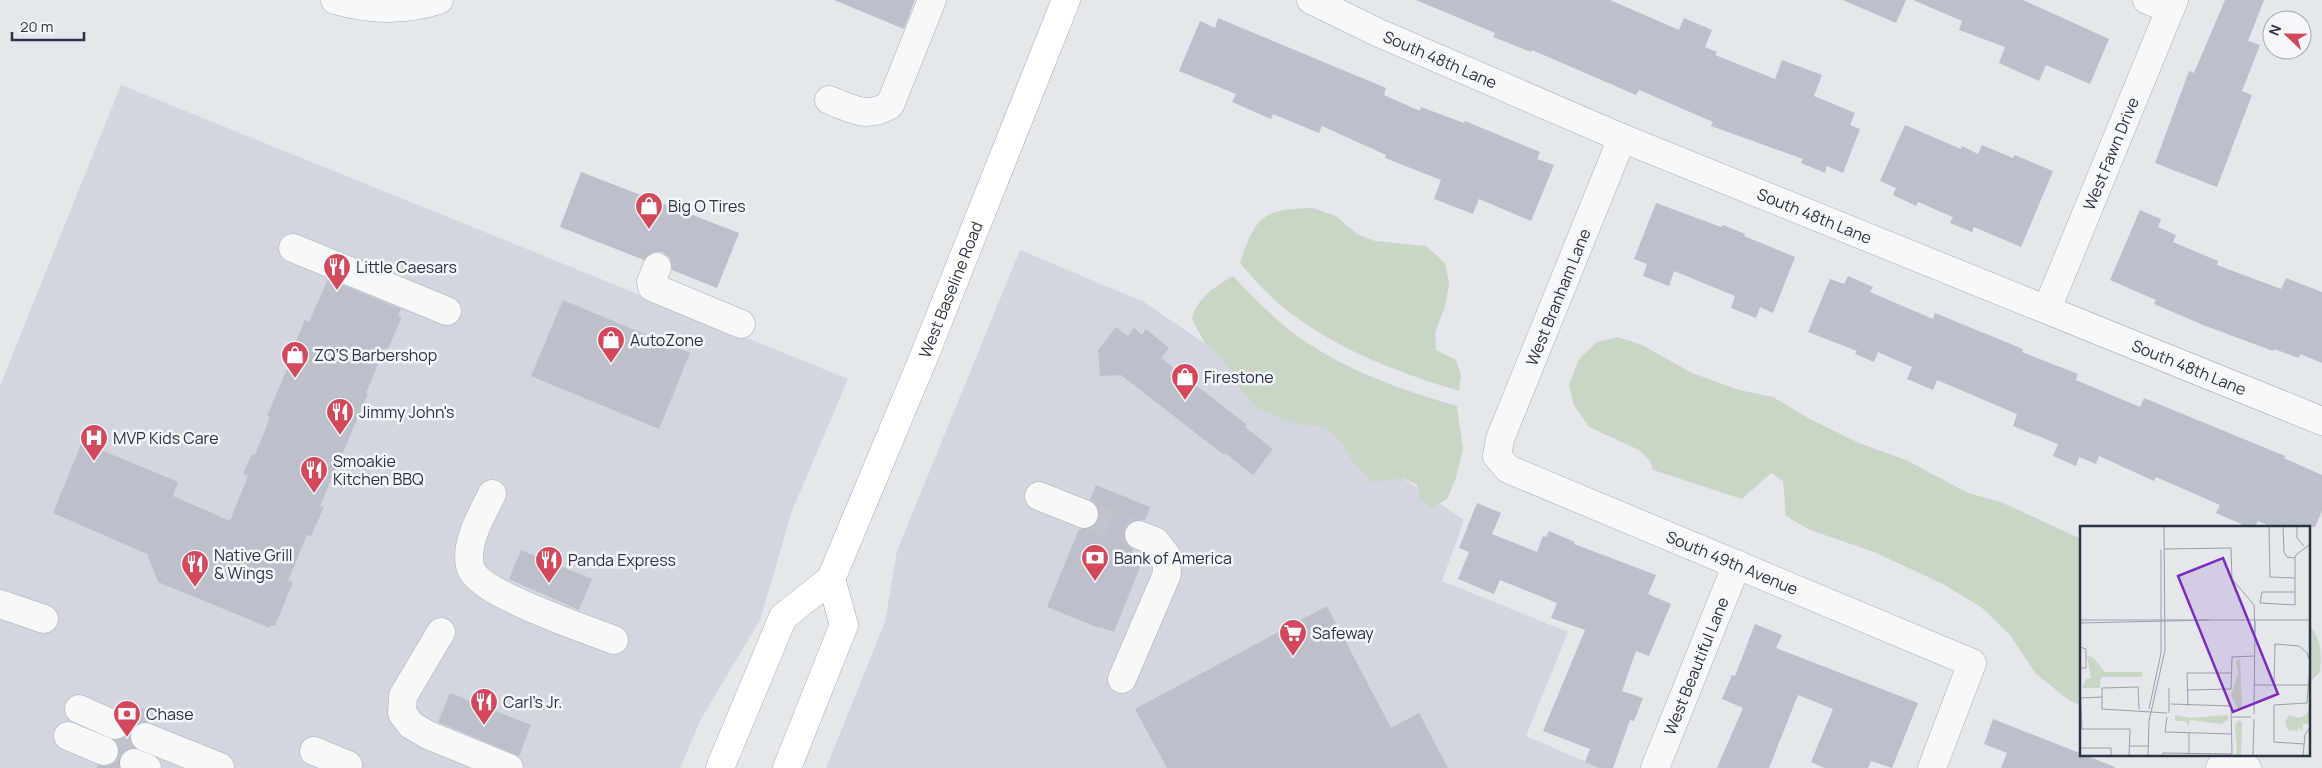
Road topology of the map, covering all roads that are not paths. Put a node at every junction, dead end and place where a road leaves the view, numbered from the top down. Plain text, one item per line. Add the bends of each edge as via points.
1 (335, 0) edge
2 (439, 0) edge
3 (932, 0) edge
4 (1066, 0) edge
5 (1311, 0) edge
6 (2163, 3) edge
7 (829, 100) dead end
8 (1622, 138) junction
9 (293, 248) dead end
10 (657, 266) dead end
11 (2047, 309) junction
12 (447, 311) dead end
13 (741, 324) dead end
14 (2322, 420) edge
15 (1497, 456) joint
16 (492, 494) dead end
17 (1039, 496) dead end
18 (1084, 514) tunnel mouth
19 (1139, 535) tunnel mouth
20 (1737, 564) junction
21 (831, 579) junction
22 (0, 604) edge
23 (44, 619) dead end
24 (441, 632) dead end
25 (614, 640) dead end
26 (1122, 679) dead end
27 (76, 717) joint
28 (143, 749) edge
29 (314, 751) dead end
30 (222, 762) edge
31 (348, 766) dead end
32 (182, 768) edge
33 (509, 768) edge
34 (720, 768) edge
35 (787, 768) edge
36 (1655, 768) edge
37 (1932, 768) edge

1 - 2 street via 357,6 412,8
3 - 7 street via 890,104 864,113
4 - 21 main road, West Baseline Road
5 - 8 street, South 48th Lane via 1379,33
6 - 11 street, West Fawn Drive
8 - 11 street, South 48th Lane
8 - 15 street, West Branham Lane via 1500,439
9 - 12 street
10 - 13 street via 652,287
11 - 14 street, South 48th Lane
15 - 20 street, South 49th Avenue via 1508,469
16 - 25 street via 469,546 470,567 482,583 502,595
17 - 18 street
19 - 26 street via 1155,541 1166,555 1167,574
20 - 36 street, West Beautiful Lane
20 - 37 street, South 49th Avenue via 1972,663
21 - 34 main road, West Baseline Road via 783,616
21 - 35 main road via 844,624
22 - 23 street
24 - 33 street via 403,696 402,712 411,725 428,735
27 - 27 street via 112,732
28 - 30 street
28 - 32 street
29 - 31 street

